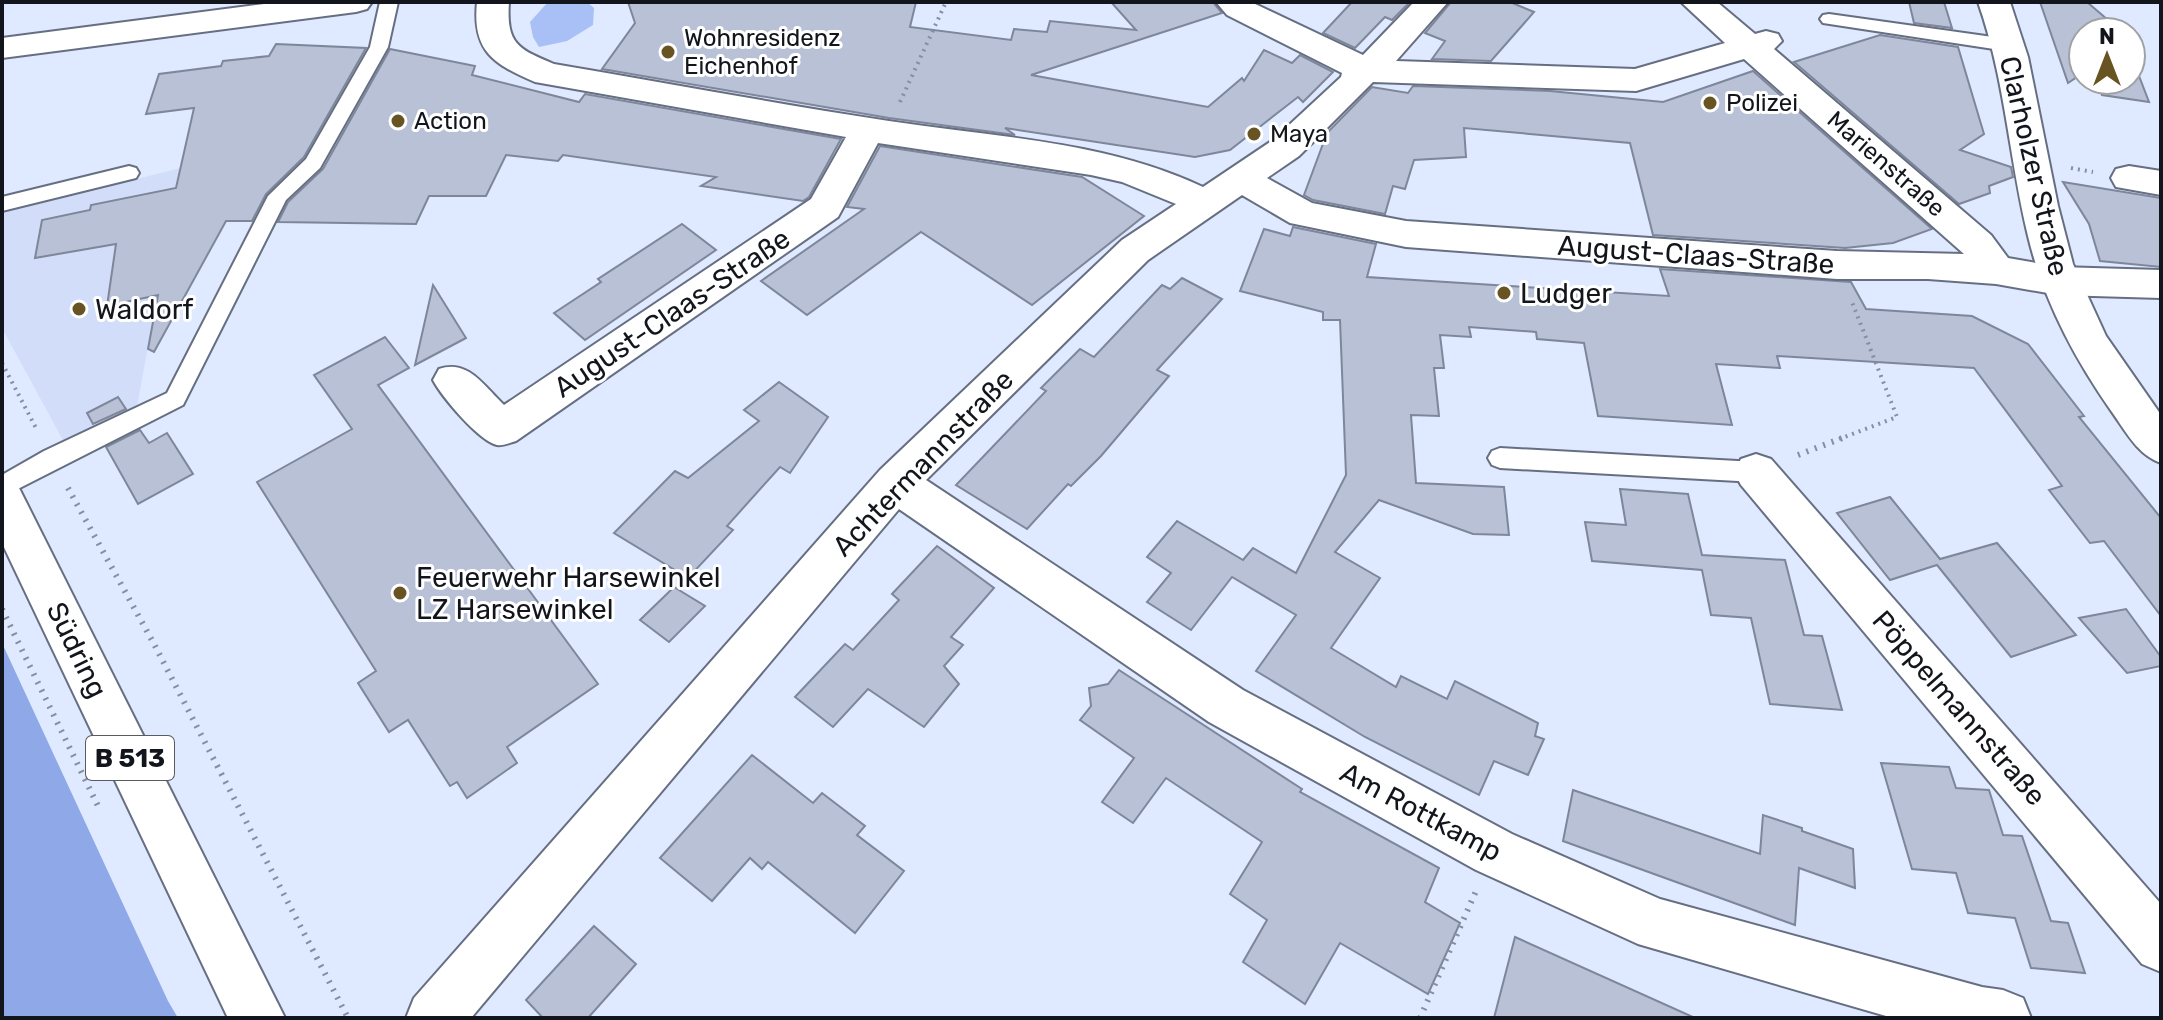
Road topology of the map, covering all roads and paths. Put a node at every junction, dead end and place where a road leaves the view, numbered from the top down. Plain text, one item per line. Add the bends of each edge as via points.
1 (356, 2) edge
2 (389, 2) edge
3 (493, 2) edge
4 (946, 2) edge
5 (1232, 2) edge
6 (1432, 2) edge
7 (1697, 2) edge
8 (1994, 2) edge
9 (1829, 19) dead end
10 (1757, 43) junction
11 (2007, 45) junction
12 (2, 48) edge
13 (1359, 71) junction
14 (877, 131) junction
15 (2031, 161) junction
16 (129, 173) dead end
17 (2145, 180) edge
18 (1222, 191) junction
19 (2, 204) edge
20 (1837, 265) junction
21 (1996, 270) junction
22 (2059, 281) junction
23 (2161, 284) edge
24 (2, 363) edge
25 (453, 380) dead end
26 (2161, 446) edge
27 (52, 458) junction
28 (1500, 458) dead end
29 (1756, 472) junction
30 (895, 483) junction
31 (2, 487) edge
32 (2, 497) edge
33 (1494, 852) junction
34 (2161, 945) edge
35 (257, 1018) edge
36 (348, 1018) edge
37 (434, 1018) edge
38 (1420, 1018) edge
39 (2003, 1018) edge

1 - 12 street
2 - 27 lane via 379,47 313,163 278,196 175,399
3 - 14 street, August-Claas-Straße via 493,35 499,49 547,74
4 - 14 path
5 - 13 street via 1350,61
6 - 13 street, Achtermannstraße via 1377,62
7 - 10 street, Marienstraße
8 - 11 street, Clarholzer Straße
9 - 11 lane
10 - 13 street via 1636,80
10 - 21 street, Marienstraße via 1978,245
11 - 15 street, Clarholzer Straße
13 - 18 street, Achtermannstraße via 1357,81 1286,148
14 - 18 street, August-Claas-Straße via 1103,165 1179,189
14 - 25 street, August-Claas-Straße via 825,208 501,429
15 - 17 path
15 - 22 street, Clarholzer Straße
16 - 19 lane
18 - 20 street, August-Claas-Straße via 1406,234
18 - 30 street, Achtermannstraße via 1135,250
20 - 21 street, August-Claas-Straße
20 - 29 path via 1897,417
21 - 22 street, August-Claas-Straße
22 - 23 street, August-Claas-Straße
22 - 26 street, Clarholzer Straße via 2094,352
24 - 27 path
27 - 31 lane
27 - 36 path
28 - 29 lane
29 - 34 street, Pöppelmannstraße
30 - 33 street, Am Rottkamp via 1226,706
30 - 37 street, Achtermannstraße
32 - 35 street, Südring / B 513
33 - 38 path
33 - 39 street, Am Rottkamp via 1657,925

